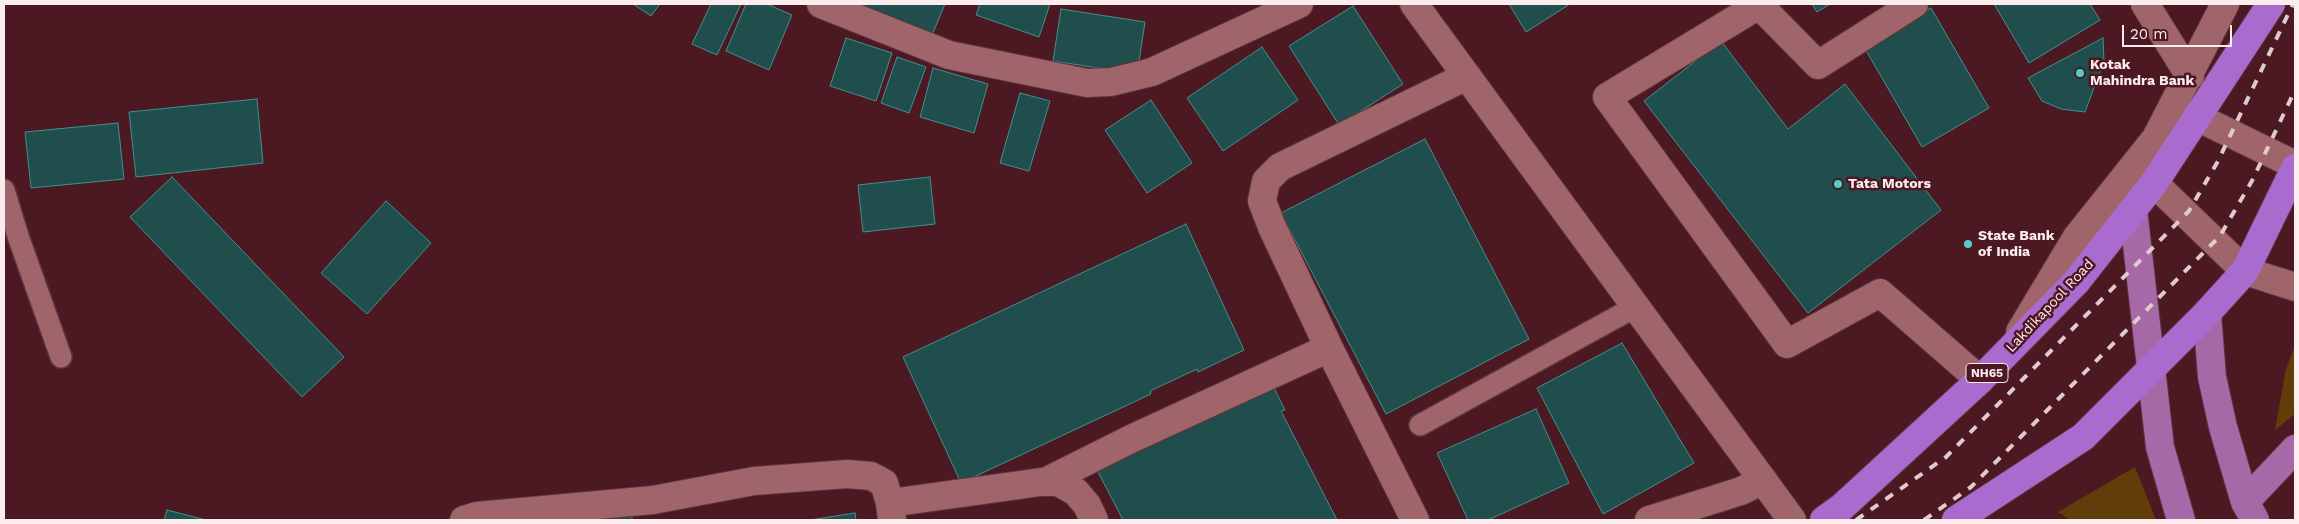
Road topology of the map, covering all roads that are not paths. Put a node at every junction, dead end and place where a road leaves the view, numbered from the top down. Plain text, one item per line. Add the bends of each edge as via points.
1 (821, 4) edge
2 (1299, 4) edge
3 (1414, 4) edge
4 (1914, 4) edge
5 (2144, 4) edge
6 (2225, 4) edge
7 (2271, 4) edge
8 (1467, 76) junction
9 (2190, 76) junction
10 (2197, 117) junction
11 (2295, 167) edge
12 (2154, 183) junction
13 (4, 190) edge
14 (2133, 209) junction
15 (2245, 271) junction
16 (2295, 287) edge
17 (1635, 306) junction
18 (2207, 313) junction
19 (1329, 348) junction
20 (2008, 351) junction
21 (61, 356) dead end
22 (2151, 370) junction
23 (1980, 380) junction
24 (1420, 424) dead end
25 (2295, 449) edge
26 (1763, 480) junction
27 (1045, 482) junction
28 (2250, 511) edge
29 (891, 512) edge
30 (464, 520) edge
31 (1094, 520) edge
32 (1415, 520) edge
33 (1649, 520) edge
34 (1792, 520) edge
35 (1824, 520) edge
36 (1956, 520) edge
37 (2180, 520) edge

1 - 2 street via 949,54 1087,83 1111,82 1152,72
3 - 8 street
4 - 23 street via 1818,65 1759,5 1607,97 1787,344 1880,293
5 - 9 street
6 - 9 street
7 - 10 highway, NH65
8 - 17 street
8 - 19 street via 1280,167 1266,181 1262,201
9 - 20 street via 2156,138 2076,237
10 - 11 street
10 - 12 highway, NH65
11 - 15 highway
12 - 14 highway, Lakdikapool Road / NH65
12 - 15 street
13 - 21 lane
14 - 20 highway, Lakdikapool Road / NH65 via 2076,282
14 - 22 main road
15 - 16 street
15 - 18 highway
17 - 24 lane
17 - 26 street
18 - 22 highway
18 - 28 main road via 2212,377 2223,427
19 - 27 street
19 - 32 street
20 - 23 highway, Lakdikapool Road / NH65
22 - 36 highway via 2083,437
22 - 37 main road via 2160,447
23 - 35 highway, Lakdikapool Road / NH65
25 - 28 main road
26 - 33 street via 1741,491
26 - 34 street
27 - 29 street
27 - 31 street via 1058,482 1076,492
29 - 30 street via 884,483 871,476 846,474 754,481 653,500 477,516

